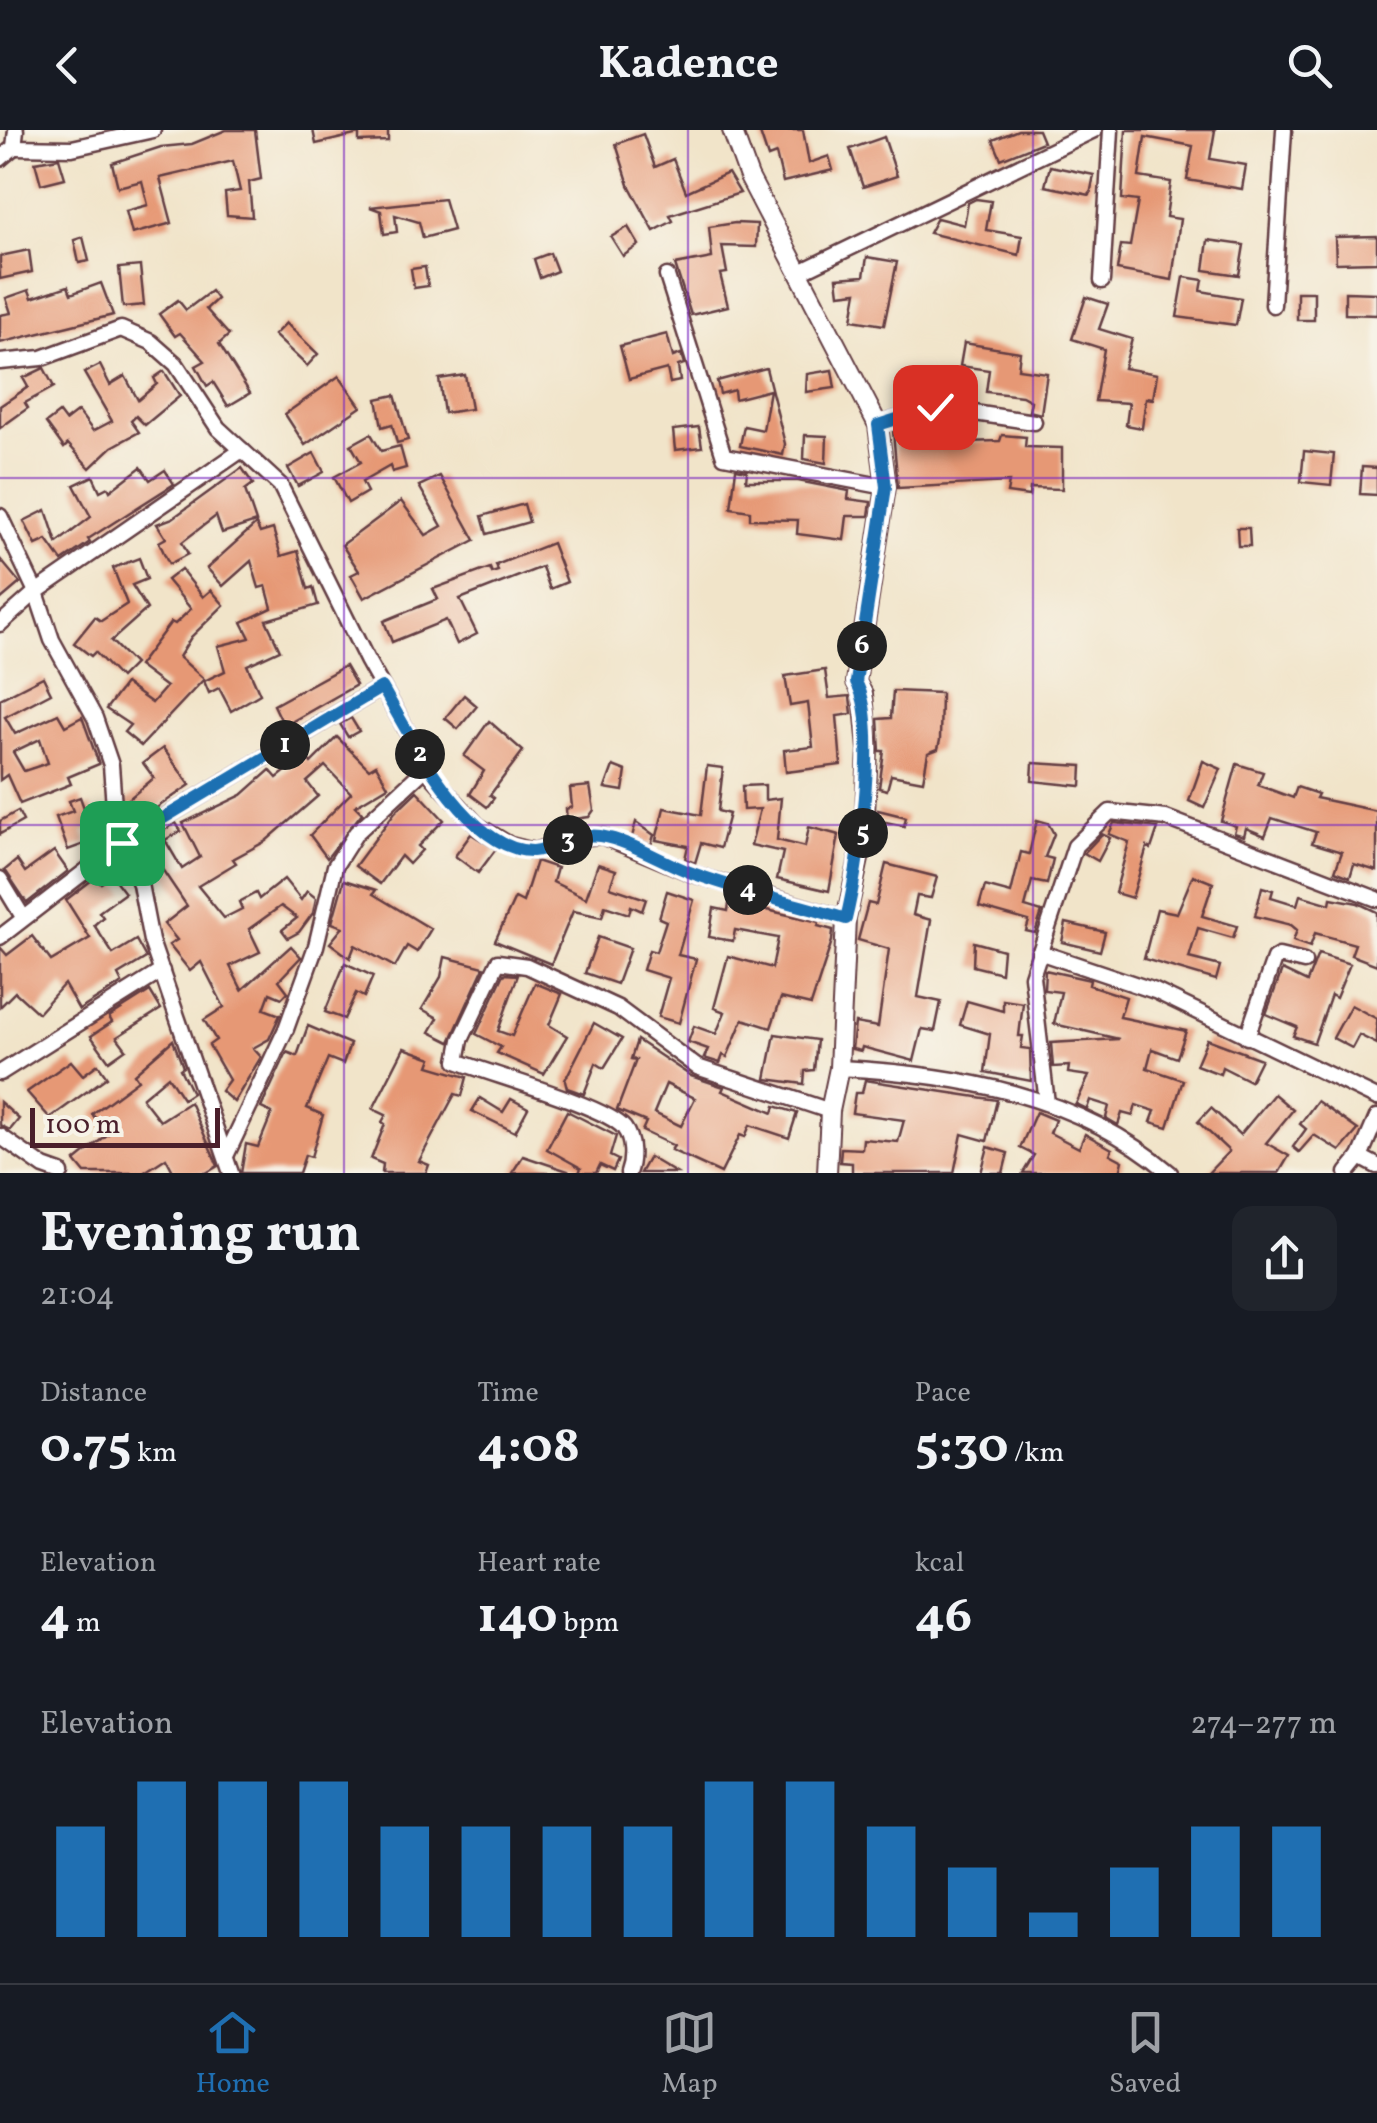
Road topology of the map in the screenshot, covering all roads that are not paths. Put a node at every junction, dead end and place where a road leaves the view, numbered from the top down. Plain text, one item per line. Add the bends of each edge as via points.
1 (16, 130) edge
2 (153, 130) edge
3 (732, 130) edge
4 (1094, 130) edge
5 (1111, 130) edge
6 (1284, 130) edge
7 (14, 147) junction
8 (0, 159) edge
9 (798, 273) junction
10 (667, 276) dead end
11 (1102, 281) dead end
12 (1274, 306) dead end
13 (0, 362) edge
14 (1034, 422) dead end
15 (878, 425) junction
16 (242, 450) junction
17 (886, 487) junction
18 (0, 516) edge
19 (36, 592) junction
20 (0, 624) edge
21 (382, 687) junction
22 (427, 767) junction
23 (122, 843) junction
24 (0, 879) edge
25 (1377, 899) edge
26 (23, 917) junction
27 (846, 919) junction
28 (0, 936) edge
29 (1039, 952) junction
30 (1304, 962) dead end
31 (162, 970) junction
32 (1247, 1036) junction
33 (839, 1068) junction
34 (0, 1073) edge
35 (1377, 1098) edge
36 (1047, 1103) junction
37 (830, 1111) junction
38 (1377, 1118) edge
39 (0, 1136) edge
40 (226, 1156) junction
41 (1360, 1157) junction
42 (1377, 1166) edge
43 (61, 1173) edge
44 (231, 1173) edge
45 (628, 1173) edge
46 (827, 1173) edge
47 (1170, 1173) edge
48 (1347, 1173) edge

1 - 7 street
2 - 7 street via 72,148
3 - 9 street
4 - 9 street
5 - 11 street
6 - 12 street
7 - 8 street
9 - 15 street
10 - 17 street via 724,456
13 - 16 street via 42,358 125,329 176,364 201,407
14 - 15 street via 935,407
15 - 17 street
16 - 19 street
16 - 21 street via 280,485
17 - 27 street via 856,682 868,748 864,836
18 - 19 street
19 - 20 street
19 - 23 street via 52,640 95,718 111,765
21 - 22 street
21 - 23 street
22 - 27 street via 477,825 522,849 602,836 693,874
22 - 40 street via 356,832 335,866 286,1030
23 - 26 street
23 - 31 street
24 - 26 street
25 - 29 street via 1166,818 1110,812 1075,846
26 - 28 street
27 - 33 street
29 - 32 street via 1155,991
29 - 36 street via 1032,996
30 - 32 street via 1274,959
31 - 34 street
31 - 40 street
32 - 35 street
33 - 36 street via 920,1072
33 - 37 street
36 - 47 street via 1138,1146
37 - 45 street via 697,1067 618,1008 527,966 498,962 457,1060 622,1124
37 - 46 street
38 - 41 street
39 - 43 street
40 - 44 street
41 - 42 street
41 - 48 street

